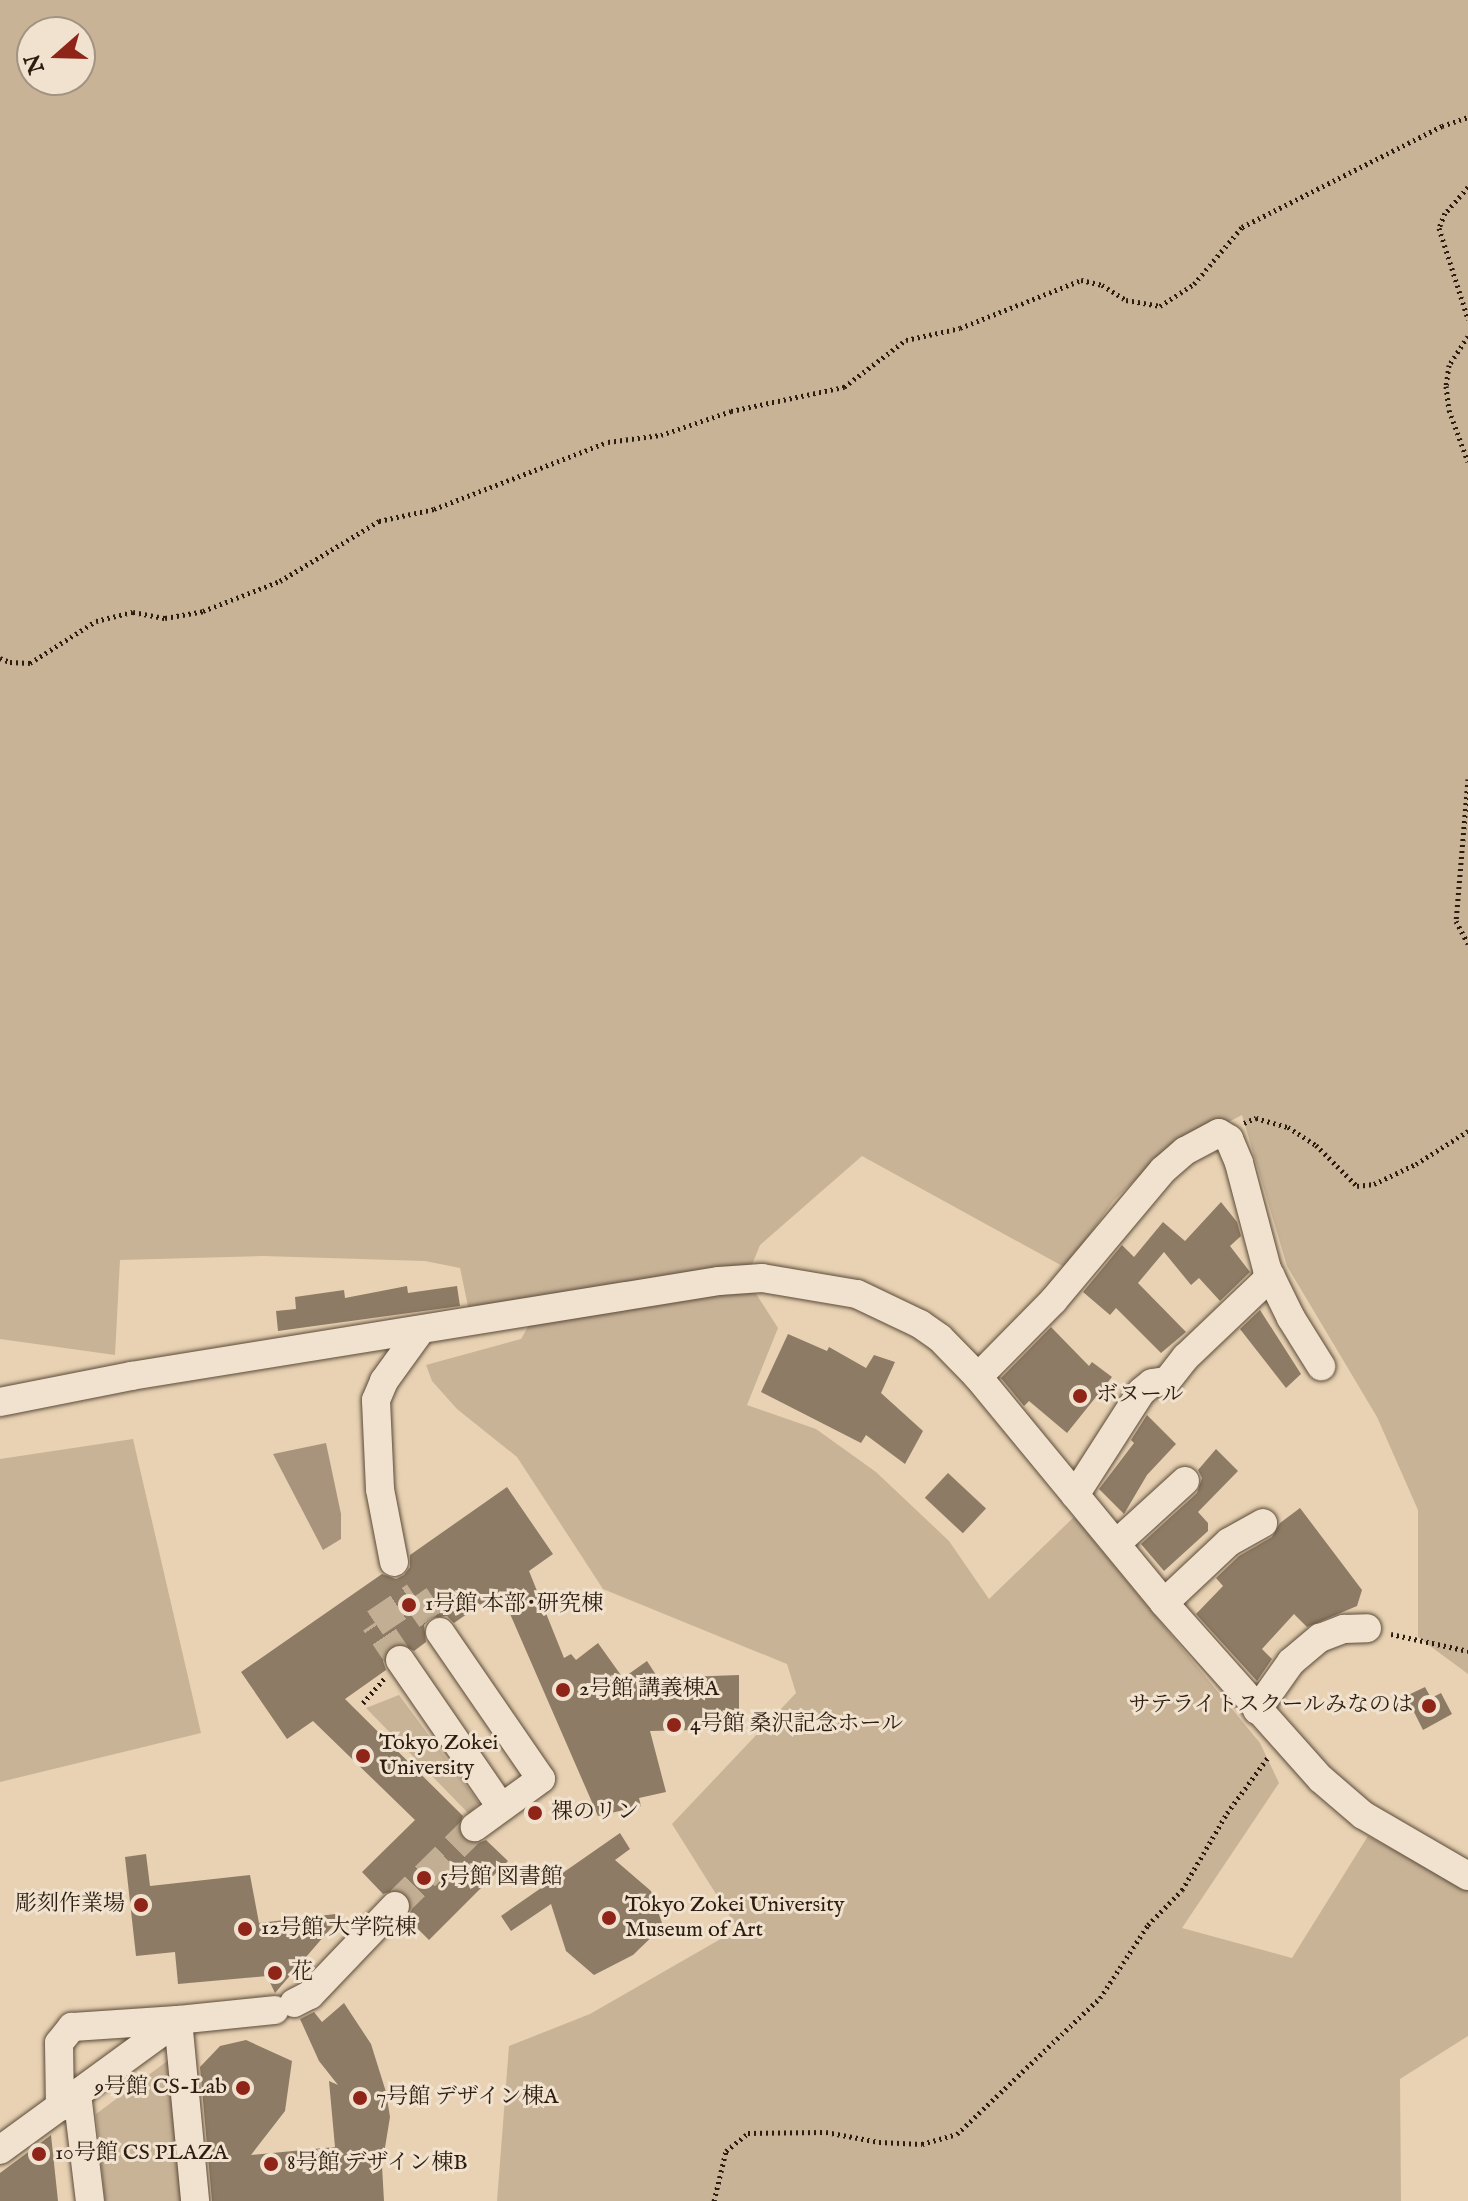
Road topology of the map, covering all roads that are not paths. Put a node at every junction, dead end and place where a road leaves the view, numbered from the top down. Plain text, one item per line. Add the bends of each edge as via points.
1 (1271, 1276) junction
2 (420, 1331) junction
3 (1321, 1366) dead end
4 (978, 1377) junction
5 (0, 1402) edge
6 (1185, 1481) dead end
7 (1075, 1495) junction
8 (1263, 1523) dead end
9 (1117, 1543) junction
10 (394, 1562) dead end
11 (1164, 1603) junction
12 (1367, 1628) road end
13 (440, 1632) tunnel mouth
14 (395, 1666) tunnel mouth
15 (1257, 1710) junction
16 (501, 1807) junction
17 (475, 1827) tunnel mouth
18 (1468, 1876) edge
19 (395, 1906) tunnel mouth
20 (178, 2020) junction
21 (68, 2100) junction
22 (0, 2150) edge
23 (90, 2201) edge
24 (195, 2201) edge

1 - 3 street
1 - 4 street via 1239,1163 1225,1134 1203,1139 1163,1170 1053,1301
1 - 7 street via 1167,1381 1152,1383 1141,1392
2 - 4 street via 762,1278 879,1302 940,1338
2 - 5 street
2 - 10 street via 376,1400 380,1489
4 - 7 street
6 - 9 street
7 - 9 street
8 - 11 street via 1229,1542
9 - 11 street
11 - 15 street
12 - 15 street via 1320,1638 1291,1662
13 - 16 street via 541,1779
14 - 16 street
15 - 18 street via 1363,1815
16 - 17 street
19 - 20 street via 310,1995 284,2007
20 - 21 street
20 - 21 street via 72,2027 59,2043
20 - 24 street
21 - 22 street
21 - 23 street

